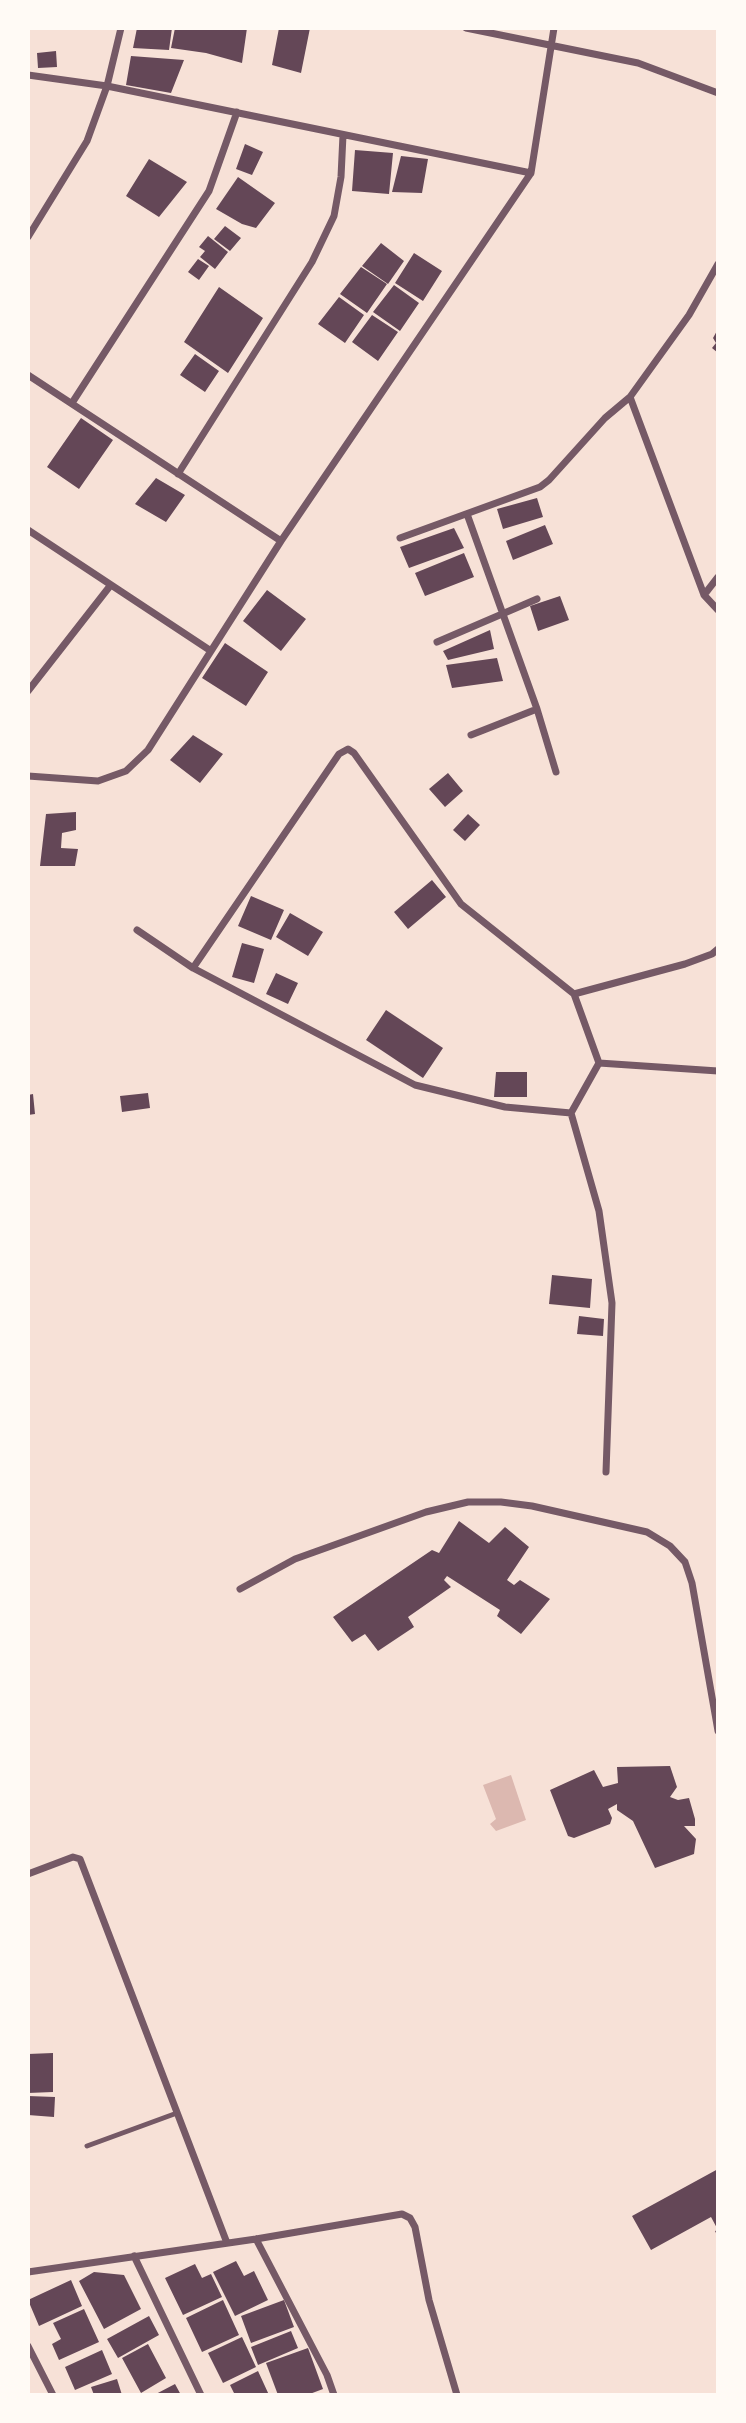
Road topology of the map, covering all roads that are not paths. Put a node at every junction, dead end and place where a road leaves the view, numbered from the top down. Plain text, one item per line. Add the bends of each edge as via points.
1 (121, 28) edge
2 (466, 28) edge
3 (554, 28) edge
4 (552, 47) junction
5 (28, 75) edge
6 (107, 86) junction
7 (718, 93) edge
8 (237, 112) junction
9 (343, 135) junction
10 (531, 173) junction
11 (28, 237) edge
12 (718, 264) edge
13 (28, 375) edge
14 (630, 397) junction
15 (72, 403) junction
16 (178, 474) junction
17 (467, 513) junction
18 (28, 530) edge
19 (400, 538) dead end
20 (281, 541) junction
21 (718, 577) edge
22 (110, 586) junction
23 (704, 595) junction
24 (537, 599) dead end
25 (718, 610) edge
26 (502, 615) junction
27 (437, 642) dead end
28 (211, 651) junction
29 (28, 691) edge
30 (537, 709) junction
31 (471, 735) dead end
32 (28, 770) edge
33 (556, 772) dead end
34 (31, 776) edge
35 (137, 930) dead end
36 (718, 949) edge
37 (193, 968) junction
38 (573, 994) junction
39 (599, 1063) junction
40 (718, 1071) edge
41 (570, 1113) junction
42 (606, 1472) dead end
43 (240, 1589) dead end
44 (718, 1731) edge
45 (28, 1874) edge
46 (177, 2113) junction
47 (88, 2146) dead end
48 (256, 2239) junction
49 (226, 2243) junction
50 (134, 2256) junction
51 (28, 2272) edge
52 (28, 2346) edge
53 (53, 2395) edge
54 (201, 2395) edge
55 (334, 2395) edge
56 (457, 2395) edge

1 - 6 street
2 - 4 street
3 - 4 street
4 - 7 street via 638,63
4 - 10 street
5 - 6 street
6 - 8 street
6 - 11 street via 88,141
8 - 9 street
8 - 15 street via 209,191
9 - 10 street
9 - 16 street via 334,216 312,262
10 - 20 street
12 - 14 street via 689,315
13 - 15 street
14 - 17 street via 540,487
14 - 23 street
15 - 16 street
16 - 20 street
17 - 19 street
17 - 26 street
18 - 22 street
20 - 28 street
21 - 23 street
22 - 28 street
22 - 29 street
23 - 25 street
24 - 26 street
26 - 27 street
26 - 30 street
28 - 34 street via 148,750 126,771 98,781
30 - 31 street
30 - 33 street
32 - 34 street
35 - 37 street
36 - 38 street via 685,964
37 - 38 street via 340,754 348,749 461,904
37 - 41 street via 415,1085 505,1107
38 - 39 street
39 - 40 street
39 - 41 street
41 - 42 street via 599,1211 612,1303
43 - 44 street via 295,1559 426,1512 468,1502 532,1506 648,1532 685,1562
45 - 46 street via 74,1857 80,1859
46 - 47 lane
46 - 49 street
48 - 49 street
48 - 55 street
48 - 56 street via 402,2214 410,2218
49 - 50 street
50 - 51 street
50 - 54 street
52 - 53 street

